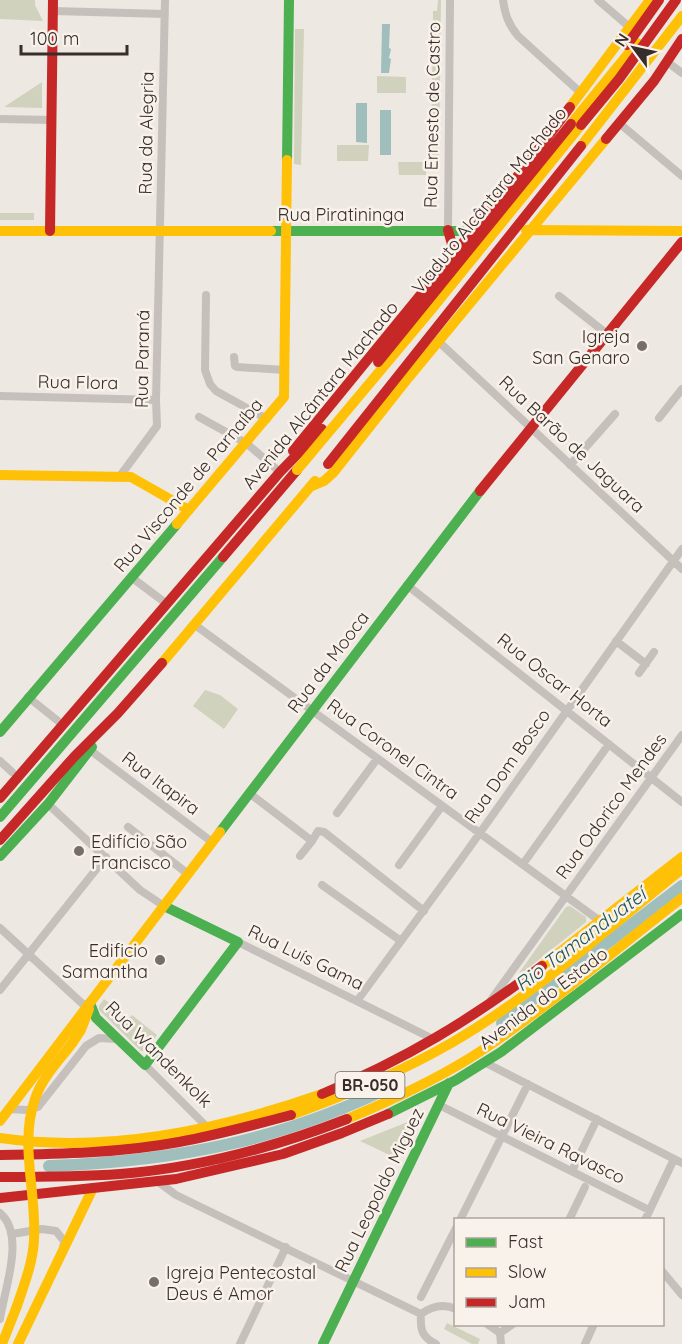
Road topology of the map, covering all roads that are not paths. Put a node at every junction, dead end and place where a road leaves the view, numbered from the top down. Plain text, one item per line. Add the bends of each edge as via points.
1 (165, 0) edge
2 (289, 0) edge
3 (450, 0) edge
4 (503, 0) edge
5 (598, 0) edge
6 (650, 0) edge
7 (659, 0) edge
8 (668, 0) edge
9 (676, 0) edge
10 (53, 5) edge
11 (165, 14) junction
12 (682, 15) edge
13 (630, 28) junction
14 (682, 39) edge
15 (678, 50) edge
16 (670, 64) junction
17 (682, 73) edge
18 (654, 81) junction
19 (644, 92) junction
20 (581, 93) junction
21 (0, 119) edge
22 (52, 120) junction
23 (619, 123) junction
24 (529, 162) junction
25 (682, 176) edge
26 (505, 193) junction
27 (549, 208) junction
28 (161, 230) junction
29 (447, 230) junction
30 (532, 230) junction
31 (0, 231) edge
32 (50, 231) junction
33 (286, 231) junction
34 (474, 231) junction
35 (682, 231) edge
36 (682, 242) edge
37 (461, 247) junction
38 (453, 256) junction
39 (508, 259) junction
40 (206, 295) dead end
41 (559, 296) dead end
42 (607, 334) junction
43 (439, 342) junction
44 (234, 357) dead end
45 (285, 370) junction
46 (682, 389) edge
47 (0, 396) edge
48 (156, 400) junction
49 (615, 414) dead end
50 (200, 416) dead end
51 (659, 418) dead end
52 (267, 419) junction
53 (531, 428) junction
54 (246, 443) junction
55 (570, 465) junction
56 (297, 470) joint
57 (281, 471) junction
58 (0, 474) edge
59 (120, 476) junction
60 (310, 487) junction
61 (272, 500) junction
62 (189, 510) junction
63 (273, 531) junction
64 (682, 549) edge
65 (673, 561) junction
66 (682, 569) edge
67 (131, 577) junction
68 (407, 585) junction
69 (167, 604) junction
70 (195, 625) junction
71 (616, 641) junction
72 (654, 652) dead end
73 (646, 664) junction
74 (639, 673) dead end
75 (28, 697) junction
76 (312, 710) junction
77 (567, 711) junction
78 (118, 713) junction
79 (63, 725) junction
80 (0, 732) edge
81 (682, 735) edge
82 (609, 744) junction
83 (90, 750) junction
84 (377, 759) junction
85 (0, 761) edge
86 (12, 772) dead end
87 (651, 778) junction
88 (249, 793) junction
89 (18, 794) junction
90 (0, 798) edge
91 (682, 802) edge
92 (48, 804) junction
93 (441, 806) junction
94 (0, 810) edge
95 (337, 813) dead end
96 (0, 816) edge
97 (128, 827) dead end
98 (480, 833) junction
99 (0, 840) edge
100 (312, 840) junction
101 (212, 842) junction
102 (0, 856) edge
103 (106, 856) junction
104 (300, 856) dead end
105 (682, 857) edge
106 (523, 864) junction
107 (399, 865) dead end
108 (682, 869) edge
109 (188, 874) junction
110 (322, 885) dead end
111 (566, 896) junction
112 (682, 898) edge
113 (164, 906) junction
114 (423, 910) junction
115 (682, 914) edge
116 (600, 921) junction
117 (0, 928) edge
118 (402, 941) junction
119 (238, 942) junction
120 (28, 954) junction
121 (0, 990) edge
122 (357, 1001) junction
123 (88, 1005) junction
124 (486, 1007) junction
125 (108, 1030) junction
126 (117, 1039) junction
127 (433, 1039) junction
128 (75, 1040) junction
129 (484, 1062) junction
130 (145, 1065) junction
131 (449, 1083) junction
132 (528, 1084) junction
133 (439, 1105) junction
134 (8, 1109) junction
135 (597, 1119) junction
136 (0, 1121) edge
137 (207, 1127) junction
138 (501, 1137) junction
139 (0, 1138) edge
140 (0, 1155) edge
141 (678, 1161) edge
142 (572, 1171) junction
143 (0, 1177) edge
144 (156, 1181) junction
145 (585, 1187) dead end
146 (93, 1188) junction
147 (0, 1198) edge
148 (649, 1210) junction
149 (0, 1213) edge
150 (461, 1218) edge
151 (570, 1218) edge
152 (646, 1218) edge
153 (454, 1232) edge
154 (12, 1234) junction
155 (286, 1247) junction
156 (63, 1249) junction
157 (664, 1272) edge
158 (353, 1282) junction
159 (682, 1295) edge
160 (421, 1296) dead end
161 (454, 1308) edge
162 (421, 1314) junction
163 (0, 1319) edge
164 (11, 1324) junction
165 (490, 1326) edge
166 (510, 1326) edge
167 (593, 1326) edge
168 (500, 1333) junction
169 (2, 1344) edge
170 (10, 1344) edge
171 (18, 1344) edge
172 (240, 1344) edge
173 (323, 1344) edge
174 (436, 1344) edge
175 (501, 1344) edge
176 (585, 1344) edge

1 - 11 street, Rua da Alegria
2 - 33 main road, Rua Visconde de Parnaíba
3 - 29 street, Rua Ernesto de Castro
4 - 20 street via 505,14 518,36
5 - 13 street
6 - 13 main road, Avenida Alcântara Machado
7 - 24 main road, bridge
8 - 57 main road, Viaduto Alcântara Machado, bridge via 322,429
9 - 56 main road, Viaduto Alcântara Machado, bridge via 619,79
10 - 11 street
10 - 22 main road
11 - 28 street, Rua da Alegria
12 - 60 main road, Viaduto Alcântara Machado, bridge
13 - 19 street via 646,38 655,50 654,66
13 - 20 main road, Avenida Alcântara Machado
14 - 15 main road
15 - 16 main road
15 - 18 main road
16 - 17 street
16 - 18 main road
18 - 19 main road
19 - 23 main road
20 - 24 main road, Avenida Alcântara Machado
21 - 22 street
22 - 32 main road
23 - 25 street
23 - 27 main road
24 - 26 main road, Avenida Alcântara Machado
26 - 27 main road via 509,199
26 - 34 main road, Avenida Alcântara Machado
27 - 30 main road
28 - 32 main road, Rua Piratininga
28 - 33 main road, Rua Piratininga
28 - 48 street, Rua Paraná
29 - 33 main road, Rua Piratininga
29 - 34 main road, Rua Piratininga
29 - 38 main road
30 - 34 main road, Rua Piratininga
30 - 35 main road, Rua Piratininga
30 - 39 main road
31 - 32 main road, Rua Piratininga
33 - 45 main road, Rua Visconde de Parnaíba
34 - 37 main road, Avenida Alcântara Machado
36 - 42 main road, Rua da Mooca
37 - 38 main road, Avenida Alcântara Machado
37 - 39 main road via 500,247
38 - 57 main road, Avenida Alcântara Machado
39 - 43 main road
40 - 52 street via 205,370 210,384
41 - 42 street
42 - 53 main road, Rua da Mooca
43 - 53 street, Rua Barão de Jaguara
43 - 60 main road via 334,472
44 - 45 street via 237,367
45 - 52 main road, Rua Visconde de Parnaíba via 284,397
46 - 51 street
47 - 48 street, Rua Flora
48 - 59 street, Rua Paraná via 157,426
49 - 55 street
50 - 54 street
52 - 54 main road, Rua Visconde de Parnaíba
53 - 55 street, Rua Barão de Jaguara
53 - 68 main road, Rua da Mooca
54 - 57 street
54 - 62 main road, Rua Visconde de Parnaíba
55 - 65 street, Rua Barão de Jaguara
56 - 61 main road, Avenida Alcântara Machado
57 - 69 main road, Avenida Alcântara Machado
58 - 59 main road
59 - 62 main road via 140,481
60 - 63 main road
61 - 63 main road
61 - 89 main road, Avenida Alcântara Machado
62 - 67 main road, Rua Visconde de Parnaíba
63 - 70 main road
64 - 65 street, Rua Dom Bosco
65 - 66 street, Rua Barão de Jaguara
65 - 71 street, Rua Dom Bosco
67 - 69 street
67 - 75 main road, Rua Visconde de Parnaíba
68 - 76 main road, Rua da Mooca
68 - 77 street, Rua Oscar Horta
69 - 79 main road, Avenida Alcântara Machado
70 - 76 street, Rua Coronel Cintra
70 - 78 main road
71 - 73 street
71 - 77 street, Rua Dom Bosco
72 - 73 street
73 - 74 street
75 - 79 street
75 - 80 main road, Rua Visconde de Parnaíba
76 - 84 street, Rua Coronel Cintra
76 - 88 main road, Rua da Mooca
77 - 82 street, Rua Oscar Horta
77 - 98 street, Rua Dom Bosco
78 - 83 main road
78 - 99 main road
79 - 90 main road, Avenida Alcântara Machado
81 - 87 street, Rua Odorico Mendes
82 - 87 street, Rua Oscar Horta
82 - 106 street
83 - 92 main road
83 - 101 street, Rua Itapira
84 - 93 street, Rua Coronel Cintra
84 - 95 street
85 - 86 street
87 - 91 street, Rua Oscar Horta
87 - 111 street, Rua Odorico Mendes
88 - 100 street
88 - 101 main road, Rua da Mooca
89 - 94 main road
89 - 96 main road, Avenida Alcântara Machado
92 - 102 main road
92 - 103 street
93 - 98 street, Rua Coronel Cintra
93 - 107 street
97 - 109 street
98 - 106 street, Rua Coronel Cintra
98 - 114 street, Rua Dom Bosco
100 - 104 street
100 - 114 street via 318,831 324,831
101 - 109 main road, Rua da Mooca
103 - 113 street via 148,897
103 - 120 street
105 - 116 main road, Avenida do Estado
106 - 111 street, Rua Coronel Cintra
108 - 140 main road, Avenida do Estado / BR-050 via 498,1013 413,1064 341,1098 188,1142 117,1152
109 - 113 main road, Rua da Mooca
110 - 118 street
111 - 116 street, Rua Coronel Cintra
111 - 124 street, Rua Odorico Mendes
112 - 143 main road, Avenida do Estado / BR-050 via 524,1021 468,1059 417,1088 346,1120 259,1148 184,1166 123,1174
113 - 119 main road, Rua Luís Gama
113 - 123 main road, Rua da Mooca
114 - 118 street, Rua Dom Bosco
115 - 129 main road, Avenida do Estado
116 - 124 main road, Avenida do Estado
117 - 120 street, Rua Wandenkolk
118 - 122 street, Rua Dom Bosco
119 - 122 street, Rua Luís Gama
119 - 130 main road
120 - 121 street
120 - 123 street, Rua Wandenkolk
122 - 127 street, Rua Luís Gama
123 - 125 main road, Rua Wandenkolk
123 - 128 main road
123 - 134 main road, Rua da Mooca
124 - 127 main road, Avenida do Estado
125 - 126 main road, Rua Wandenkolk
125 - 128 main road via 92,1029
126 - 130 main road, Rua Wandenkolk
126 - 134 street via 99,1038 86,1046 38,1107
127 - 137 main road, Avenida do Estado via 344,1085 288,1106
128 - 164 main road, bridge via 41,1086 32,1111 34,1241
129 - 131 main road, Avenida do Estado
129 - 132 street
130 - 137 street, Rua Wandenkolk
131 - 133 main road, Rua Leopoldo Miguez
131 - 144 main road, Avenida do Estado via 399,1109 283,1154
132 - 135 street
132 - 138 street
133 - 138 street, Rua Vieira Ravasco
133 - 158 main road, Rua Leopoldo Miguez
134 - 136 main road, Rua da Mooca
135 - 141 street
135 - 142 street
137 - 139 main road, Avenida do Estado via 80,1144 39,1144
138 - 142 street, Rua Vieira Ravasco
138 - 150 street
141 - 148 street
142 - 148 street, Rua Vieira Ravasco
144 - 146 main road, Avenida do Estado
144 - 155 street via 176,1195
145 - 151 street
146 - 147 main road, Avenida do Estado
146 - 156 main road
148 - 152 street
149 - 154 street via 7,1219
153 - 160 street
154 - 156 street via 56,1231 62,1237
154 - 163 street
155 - 158 street
155 - 172 street
156 - 171 main road
157 - 159 street
158 - 162 street
158 - 173 main road, Rua Leopoldo Miguez
161 - 162 street via 444,1305
162 - 174 street via 422,1334
164 - 169 main road
164 - 170 main road
165 - 168 street
166 - 168 street
167 - 176 street
168 - 175 street

